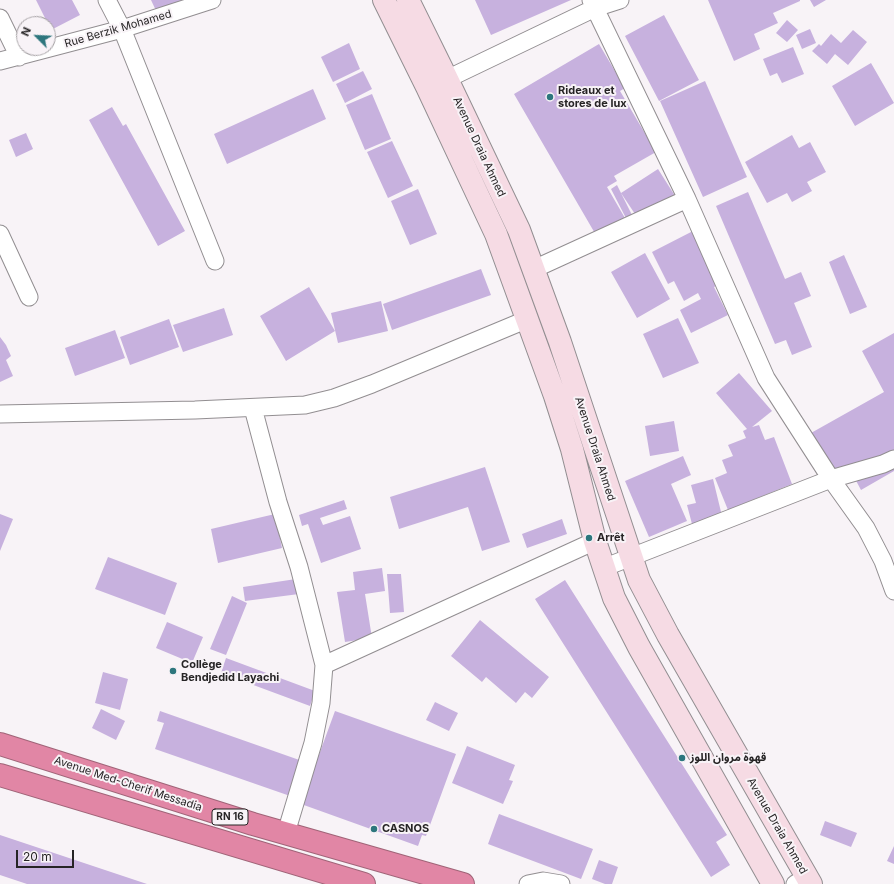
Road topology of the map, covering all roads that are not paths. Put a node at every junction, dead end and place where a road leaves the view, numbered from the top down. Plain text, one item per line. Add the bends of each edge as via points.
1 (107, 0) edge
2 (212, 0) edge
3 (384, 0) edge
4 (408, 0) edge
5 (620, 0) edge
6 (593, 4) edge
7 (0, 18) edge
8 (122, 29) junction
9 (19, 57) junction
10 (0, 61) edge
11 (447, 79) junction
12 (687, 199) junction
13 (0, 234) edge
14 (215, 261) dead end
15 (534, 269) junction
16 (29, 298) dead end
17 (528, 319) junction
18 (253, 408) junction
19 (0, 414) edge
20 (894, 458) edge
21 (831, 479) junction
22 (595, 540) junction
23 (630, 557) junction
24 (888, 561) edge
25 (603, 568) junction
26 (894, 592) edge
27 (324, 665) junction
28 (0, 744) edge
29 (0, 775) edge
30 (286, 833) junction
31 (804, 882) edge
32 (364, 884) edge
33 (463, 884) edge
34 (528, 884) edge
35 (561, 884) edge
36 (773, 884) edge

1 - 8 street
2 - 8 street, Rue Berzik Mohamed
3 - 17 street, Avenue Draia Ahmed via 496,234
4 - 11 street, Avenue Draia Ahmed
5 - 6 street
6 - 11 street
6 - 12 street
7 - 9 street
8 - 9 street, Rue Berzik Mohamed
8 - 14 street
9 - 10 street, Rue Berzik Mohamed
11 - 15 street, Avenue Draia Ahmed via 519,230
12 - 15 street
12 - 21 street via 766,378
13 - 16 street
15 - 23 street, Avenue Draia Ahmed
17 - 18 street via 334,398 305,405
17 - 22 street, Avenue Draia Ahmed via 572,449
18 - 19 street
18 - 27 street
20 - 21 street via 883,464
21 - 23 street
21 - 24 street
22 - 25 street, Avenue Draia Ahmed
22 - 27 street
23 - 25 street
23 - 31 street, Avenue Draia Ahmed via 668,635
24 - 26 street
25 - 36 street, Avenue Draia Ahmed via 614,598 639,647
27 - 30 street via 321,703 313,743
28 - 30 highway, Avenue Med-Cherif Messadia / RN 16
29 - 32 highway, RN 16
30 - 33 highway, Avenue Med-Cherif Messadia / RN 16
34 - 35 street via 543,881

